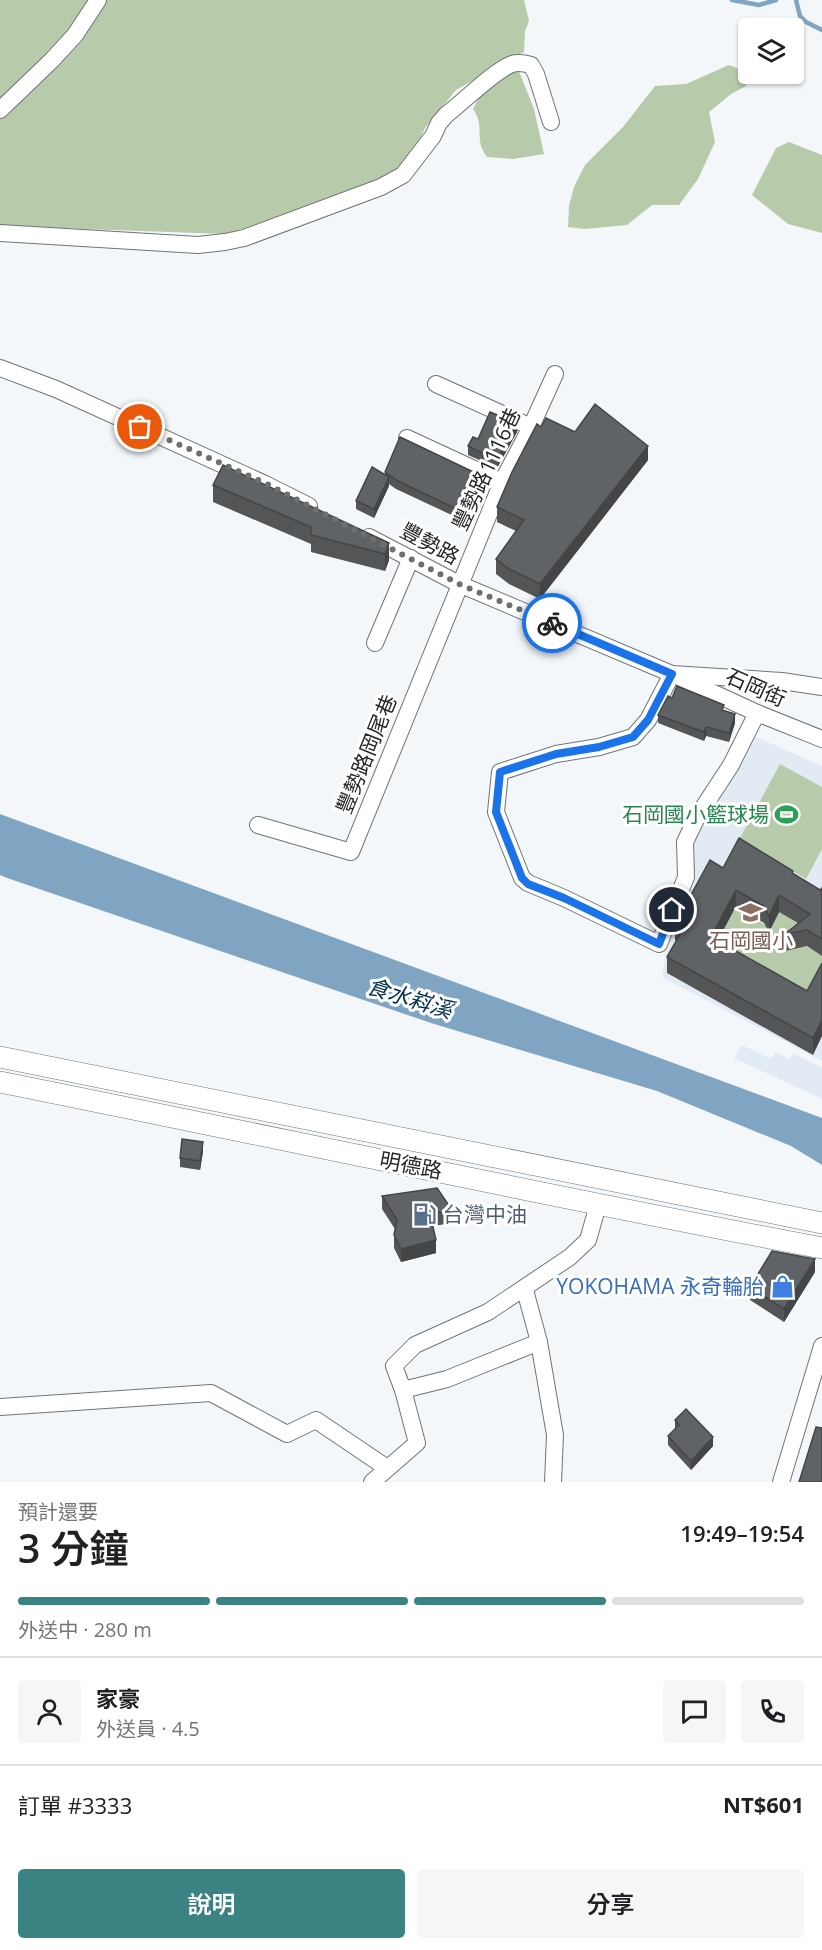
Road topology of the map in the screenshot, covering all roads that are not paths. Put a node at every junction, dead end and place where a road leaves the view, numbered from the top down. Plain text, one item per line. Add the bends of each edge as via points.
1 (98, 0) edge
2 (0, 110) edge
3 (550, 122) dead end
4 (0, 233) edge
5 (0, 368) edge
6 (555, 374) dead end
7 (436, 384) dead end
8 (531, 427) junction
9 (407, 438) edge
10 (502, 482) junction
11 (327, 516) edge
12 (359, 532) edge
13 (411, 558) junction
14 (459, 584) junction
15 (375, 643) dead end
16 (672, 674) junction
17 (822, 687) edge
18 (757, 713) junction
19 (822, 739) edge
20 (258, 825) dead end
21 (0, 1057) edge
22 (0, 1082) edge
23 (348, 1127) junction
24 (344, 1151) junction
25 (598, 1205) junction
26 (822, 1223) edge
27 (822, 1248) edge
28 (525, 1290) junction
29 (539, 1342) junction
30 (822, 1346) edge
31 (403, 1390) junction
32 (0, 1407) edge
33 (387, 1468) junction
34 (372, 1482) edge
35 (554, 1482) edge
36 (781, 1482) edge

1 - 2 street via 75,35
3 - 4 street via 531,65 513,63 446,115 403,175 381,188 243,238 198,245
5 - 11 street via 265,483
6 - 8 street, 豐勢路1116巷
7 - 8 street
8 - 10 street, 豐勢路1116巷
9 - 10 street
10 - 14 street, 豐勢路1116巷
12 - 13 street, 豐勢路
13 - 14 street, 豐勢路
13 - 15 street
14 - 16 street, 豐勢路
14 - 20 street, 豐勢路岡尾巷 via 351,852
16 - 17 street, 豐勢路
16 - 18 street, 石岡街
16 - 18 street via 648,720 633,737 556,754 500,772 496,812 522,878 528,884 659,944 686,877 685,842
18 - 19 street, 石岡街
21 - 23 main road, 明德路
22 - 24 main road, 明德路
23 - 24 main road
23 - 26 main road, 明德路
24 - 25 main road, 明德路
25 - 27 main road, 明德路
25 - 28 street via 588,1240
28 - 29 street
28 - 31 street via 488,1312 415,1345 394,1366
29 - 31 street via 447,1379
29 - 35 street via 555,1435
30 - 36 street
31 - 33 street via 417,1443
32 - 33 street via 211,1393 287,1434 316,1420
33 - 34 street

